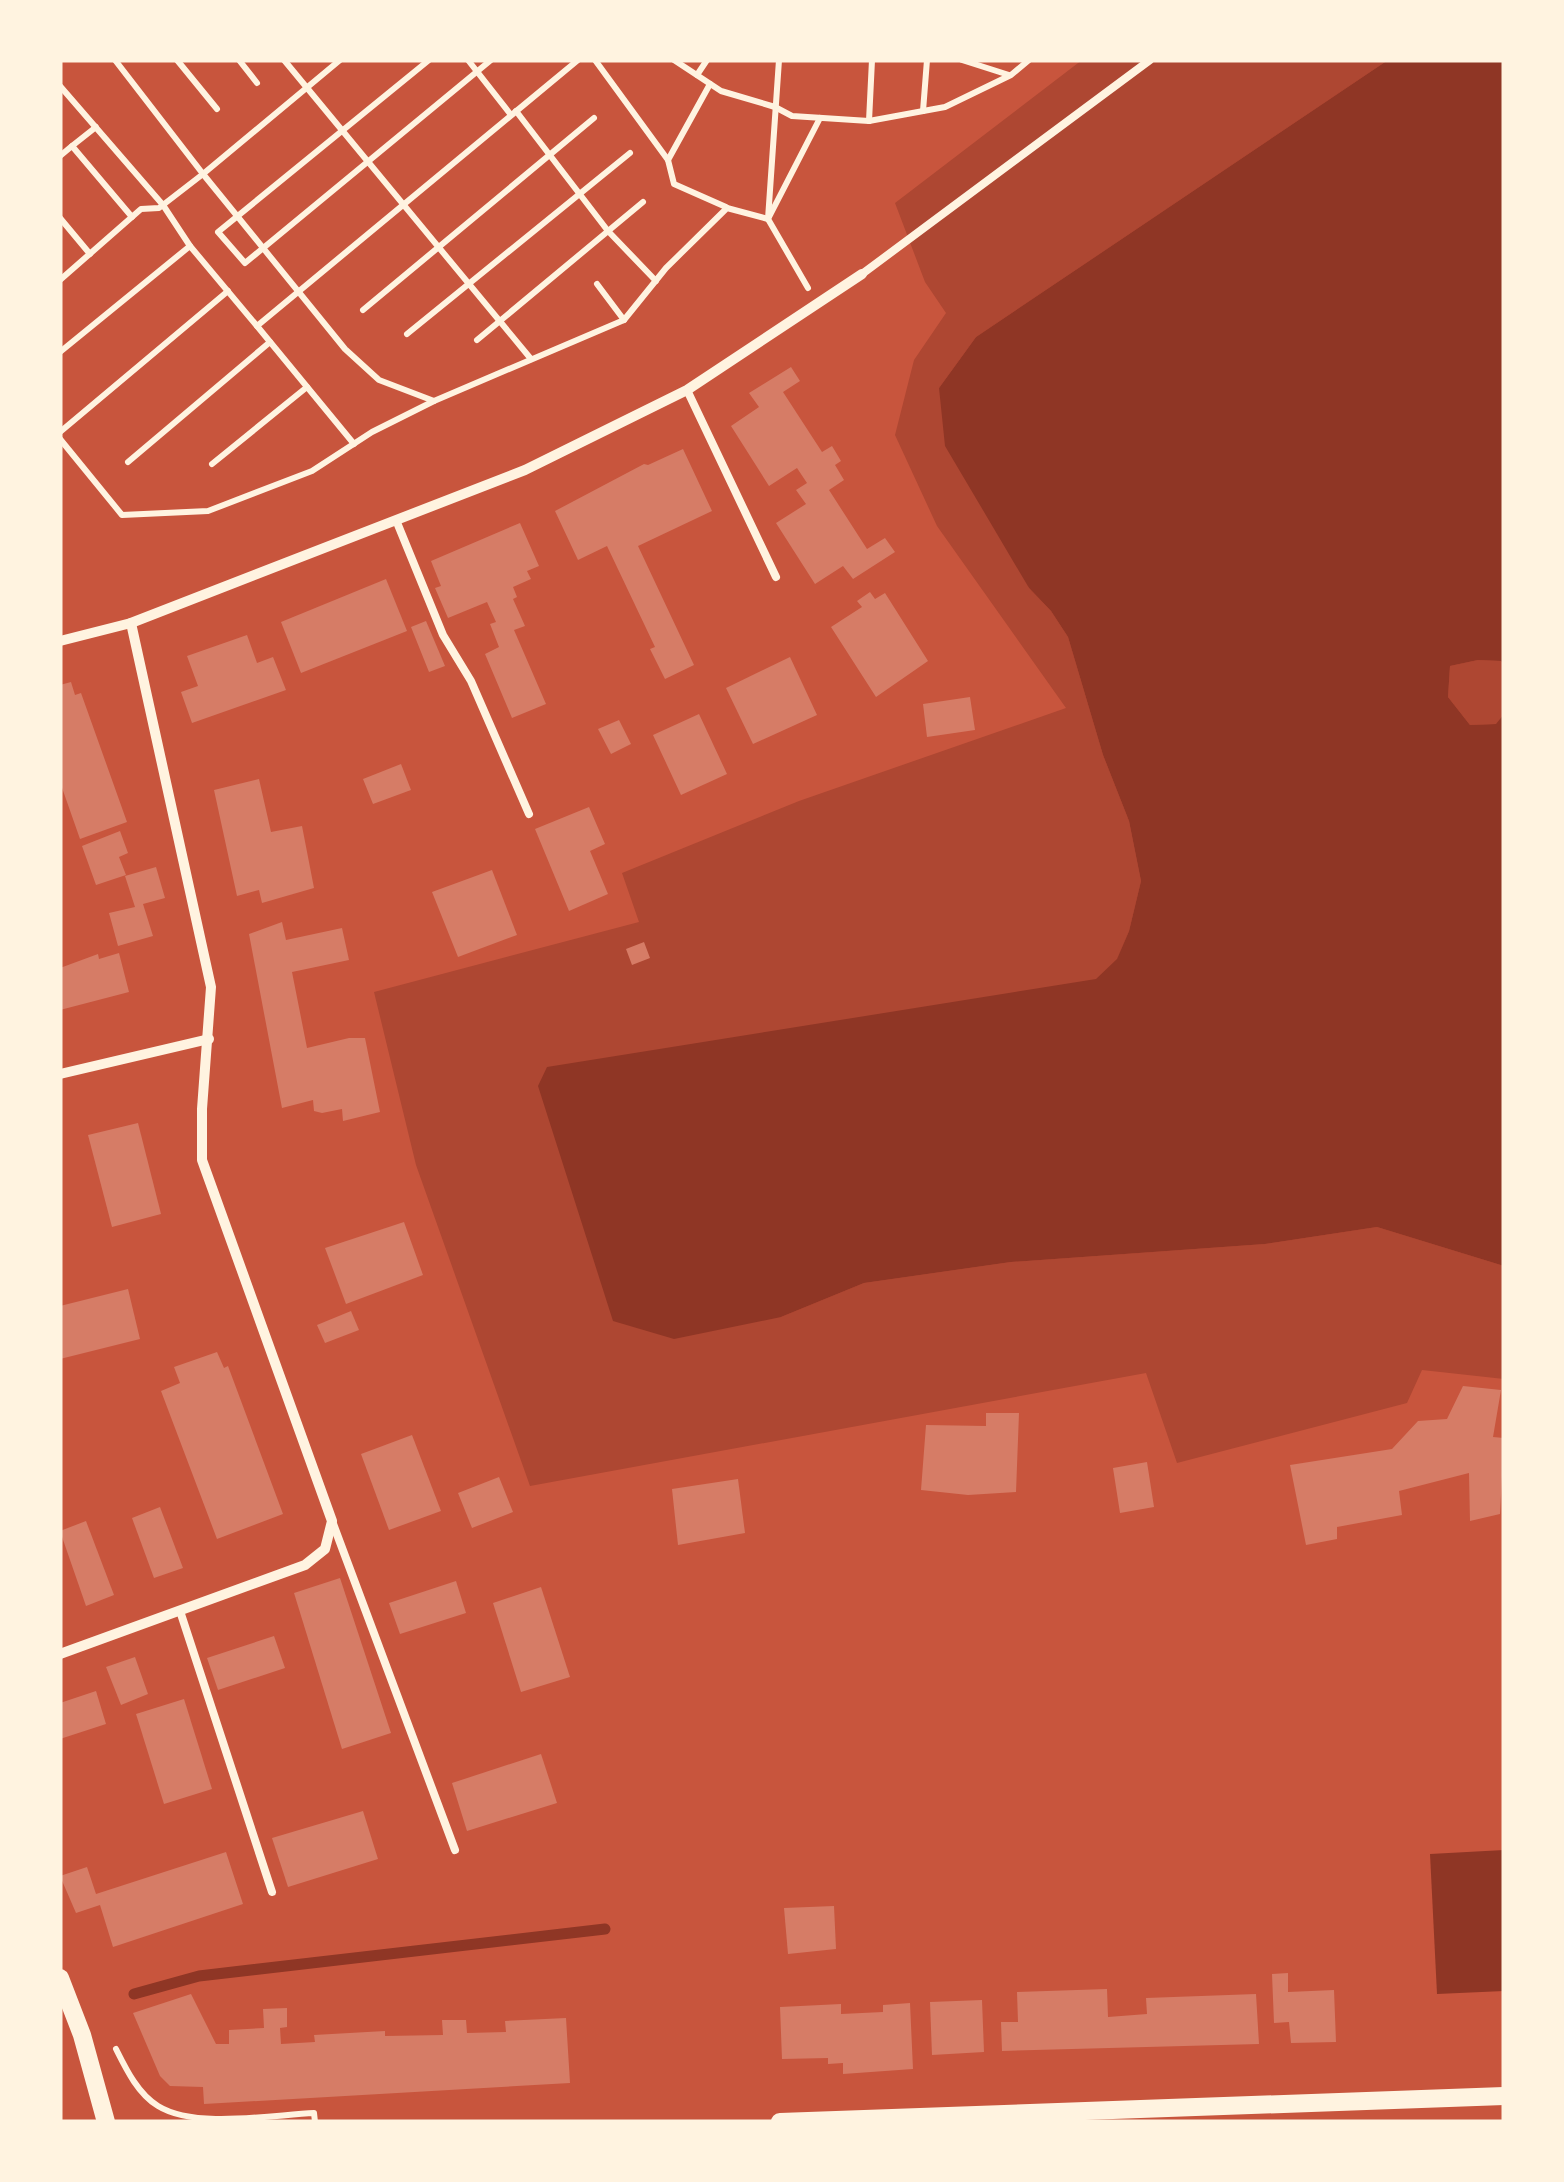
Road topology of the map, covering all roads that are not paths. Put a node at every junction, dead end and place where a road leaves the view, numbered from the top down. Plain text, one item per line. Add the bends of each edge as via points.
1 (1150, 60) edge
2 (862, 274) joint
3 (688, 390) junction
4 (396, 520) junction
5 (776, 577) dead end
6 (131, 623) junction
7 (60, 642) edge
8 (529, 814) dead end
9 (209, 1039) junction
10 (60, 1074) edge
11 (332, 1521) junction
12 (180, 1611) junction
13 (60, 1654) edge
14 (455, 1850) dead end
15 (272, 1892) dead end
16 (60, 1978) edge
17 (1504, 2096) edge
18 (106, 2122) edge
19 (780, 2122) edge

1 - 2 lane
2 - 3 street
3 - 4 street via 525,470
3 - 5 lane
4 - 6 street
4 - 8 lane
6 - 7 street
6 - 9 street via 211,987
9 - 10 street
9 - 11 street via 202,1160
11 - 12 street via 325,1549 306,1566
11 - 14 lane
12 - 13 street
12 - 15 lane
16 - 18 street
17 - 19 street

